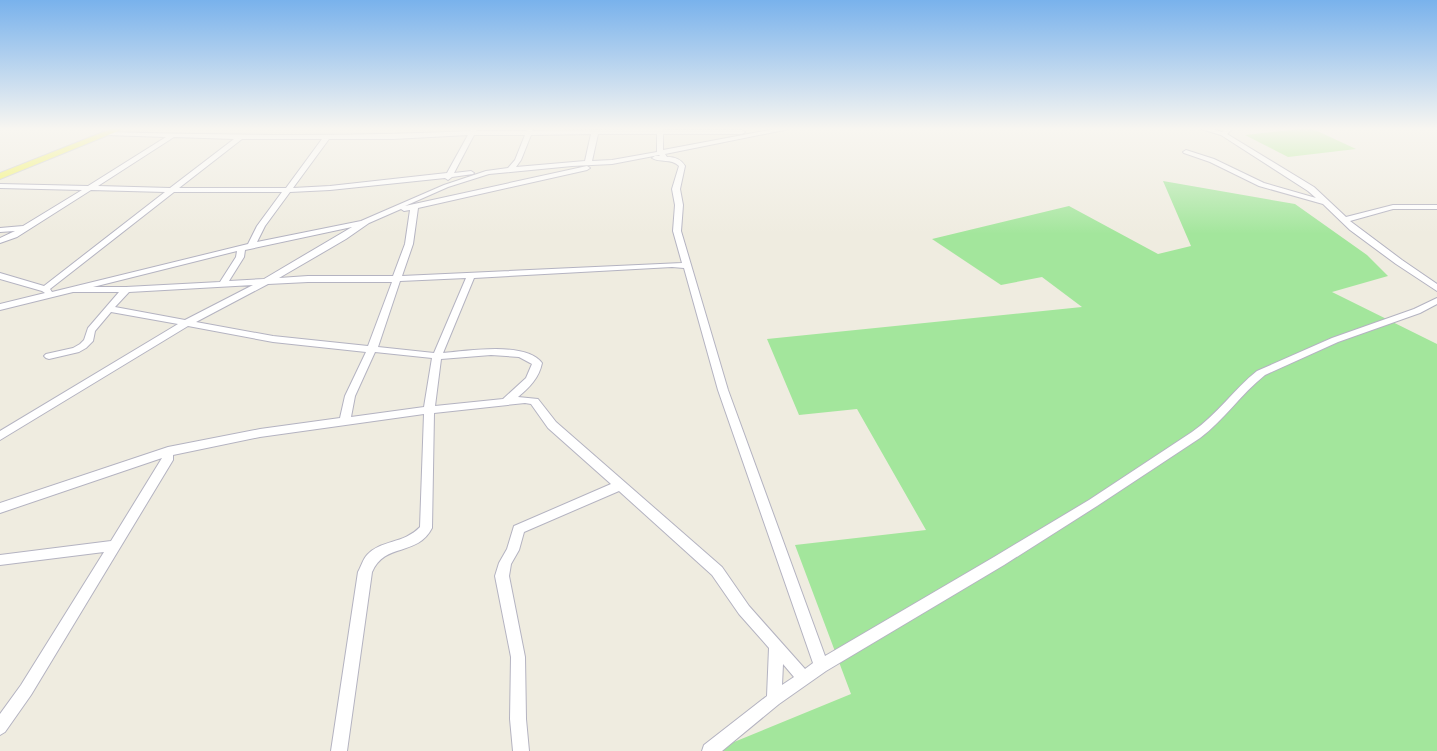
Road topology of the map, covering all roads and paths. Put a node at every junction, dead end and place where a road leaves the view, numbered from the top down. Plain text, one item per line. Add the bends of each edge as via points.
1 (31, 164) edge
2 (128, 164) edge
3 (205, 164) edge
4 (306, 164) edge
5 (455, 164) edge
6 (515, 164) edge
7 (575, 164) edge
8 (603, 164) edge
9 (681, 164) edge
10 (1219, 164) edge
11 (1273, 164) edge
12 (511, 169) junction
13 (488, 172) junction
14 (449, 175) junction
15 (0, 176) edge
16 (0, 186) edge
17 (446, 186) junction
18 (90, 188) junction
19 (171, 190) junction
20 (288, 190) junction
21 (1326, 203) junction
22 (414, 207) junction
23 (1437, 207) edge
24 (386, 212) junction
25 (1344, 220) junction
26 (366, 222) junction
27 (25, 227) junction
28 (0, 230) edge
29 (0, 241) edge
30 (251, 246) junction
31 (241, 248) junction
32 (687, 262) junction
33 (0, 276) edge
34 (471, 276) junction
35 (396, 279) junction
36 (267, 281) junction
37 (223, 284) junction
38 (1437, 288) edge
39 (72, 290) junction
40 (126, 290) junction
41 (48, 292) junction
42 (1437, 301) edge
43 (0, 307) edge
44 (109, 309) junction
45 (118, 312) junction
46 (102, 317) junction
47 (187, 323) junction
48 (372, 349) junction
49 (49, 356) dead end
50 (437, 356) junction
51 (506, 402) junction
52 (429, 410) junction
53 (345, 422) junction
54 (0, 436) edge
55 (168, 456) junction
56 (621, 485) junction
57 (0, 508) edge
58 (116, 544) junction
59 (0, 560) edge
60 (776, 647) junction
61 (821, 666) junction
62 (804, 678) junction
63 (774, 699) junction
64 (0, 727) edge
65 (339, 751) edge
66 (521, 751) edge
67 (710, 751) edge

1 - 15 main road
2 - 18 street
3 - 19 street
4 - 20 street
5 - 14 street
6 - 12 street
7 - 12 street
8 - 22 street
9 - 32 street via 676,189 679,205 677,231
10 - 21 street via 1260,183
11 - 21 street via 1311,189
12 - 13 street
13 - 14 street
13 - 17 street
14 - 17 street
14 - 20 street
16 - 18 street
17 - 24 street
18 - 19 street
18 - 27 street
19 - 20 street
19 - 41 street
20 - 30 street via 261,226
21 - 25 street
22 - 24 street
22 - 35 street via 409,244
23 - 25 street via 1393,207
24 - 26 street
25 - 38 street
26 - 30 street
26 - 36 street
27 - 28 street
27 - 29 street
30 - 31 street
31 - 37 street via 240,257
31 - 39 street
32 - 34 street via 616,270
32 - 61 street via 723,390
33 - 41 street
34 - 35 street
34 - 50 street
35 - 36 street
35 - 48 street
36 - 37 street
36 - 47 street
37 - 40 street
39 - 40 street
39 - 41 street
40 - 44 street
41 - 43 street
42 - 61 street via 1417,311 1335,340 1261,373 1210,425 1196,435 1006,557
44 - 45 street
44 - 46 street
45 - 46 street
45 - 47 street
46 - 49 street via 91,330 88,341 83,346
47 - 48 street via 273,339
47 - 54 street via 118,362
48 - 50 street
48 - 53 street via 350,396
50 - 51 street via 491,352 520,354 533,359 537,363 536,371
50 - 52 street
51 - 52 street
51 - 56 street via 534,401 552,425
52 - 53 street
52 - 65 street via 426,528 415,540 376,555 371,559 365,572
53 - 55 street via 260,433 193,446
55 - 57 street
55 - 58 street
56 - 60 street via 717,571 744,610
56 - 66 street via 518,529 513,550 505,563 502,576 518,657
58 - 59 street
58 - 64 street via 26,690
60 - 62 street
60 - 63 street
61 - 62 street
62 - 63 street
63 - 67 street

